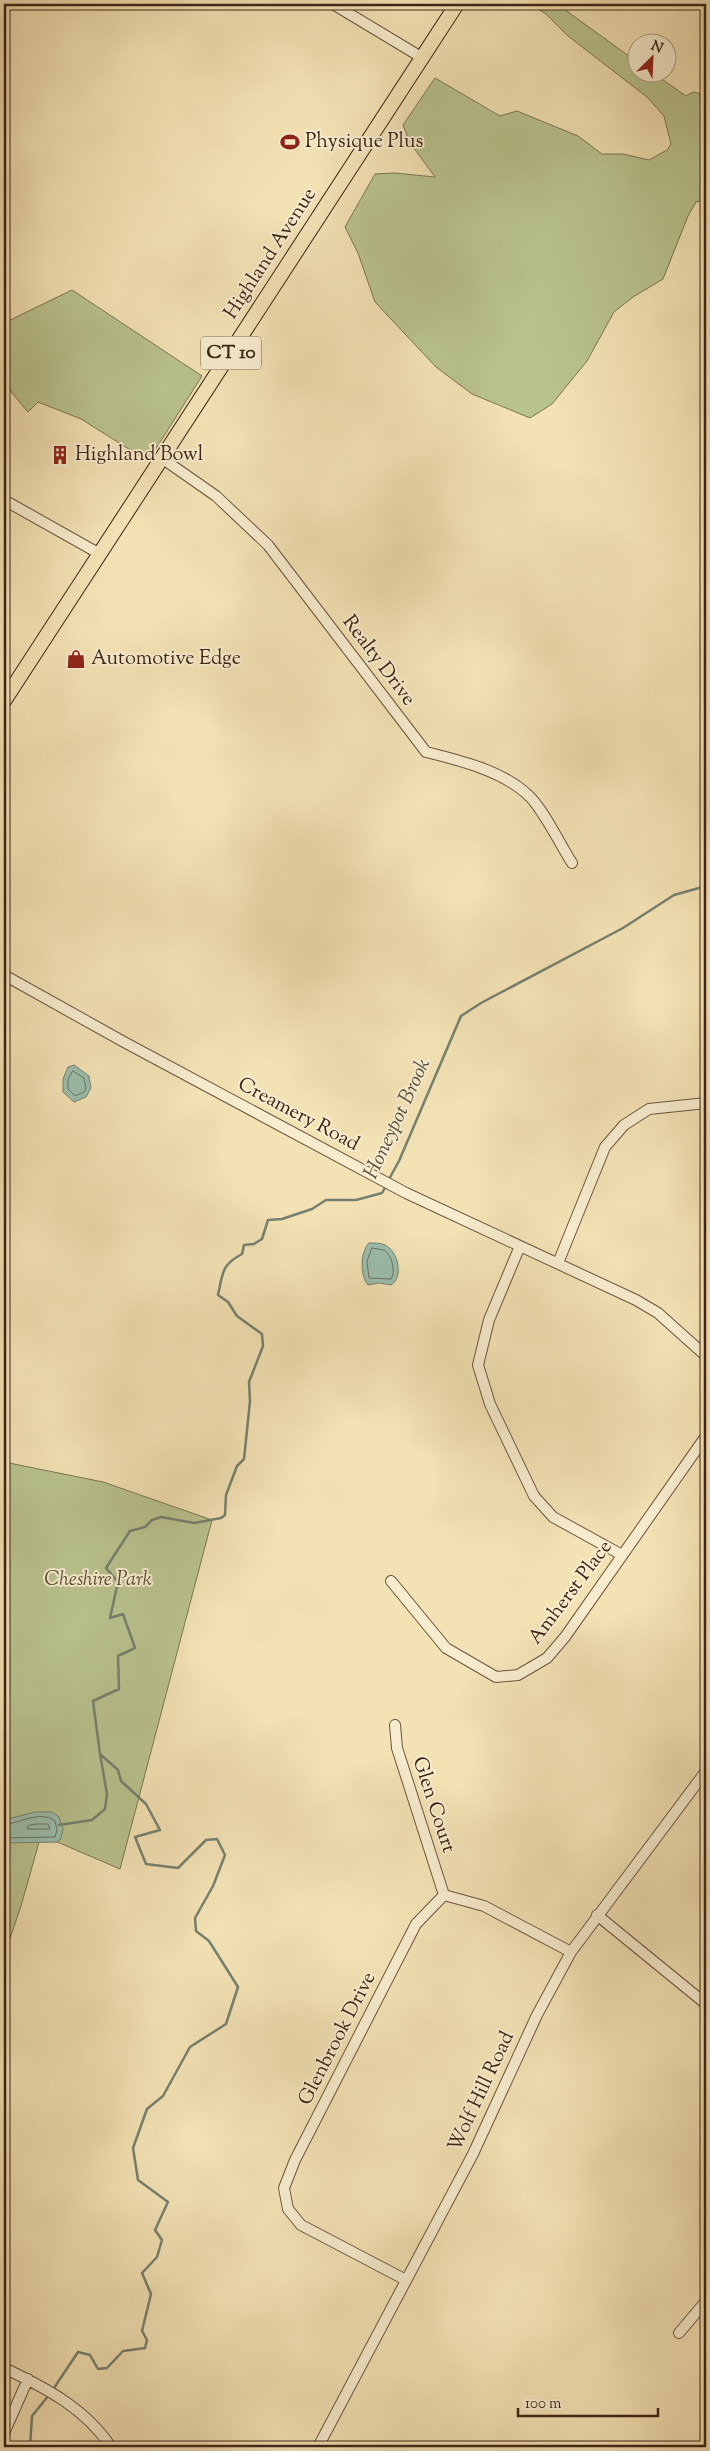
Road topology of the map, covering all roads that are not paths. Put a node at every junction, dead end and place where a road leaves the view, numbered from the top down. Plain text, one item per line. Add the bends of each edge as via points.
1 (334, 4) edge
2 (457, 4) edge
3 (421, 57) junction
4 (163, 459) junction
5 (4, 500) edge
6 (100, 554) junction
7 (4, 701) edge
8 (572, 863) dead end
9 (4, 975) edge
10 (706, 1103) edge
11 (520, 1246) junction
12 (558, 1263) junction
13 (706, 1356) edge
14 (706, 1436) edge
15 (622, 1555) junction
16 (391, 1581) dead end
17 (396, 1725) dead end
18 (706, 1771) edge
19 (444, 1895) junction
20 (597, 1915) junction
21 (571, 1952) junction
22 (706, 2004) edge
23 (406, 2280) junction
24 (706, 2301) edge
25 (679, 2333) dead end
26 (4, 2368) edge
27 (28, 2380) junction
28 (4, 2433) edge
29 (111, 2447) edge
30 (318, 2447) edge

1 - 3 street
2 - 3 highway, Highland Avenue / CT 10
3 - 4 highway, Highland Avenue / CT 10
4 - 6 highway, Highland Avenue / CT 10
4 - 8 street, Realty Drive via 216,496 268,545 426,752 469,762 530,796
5 - 6 street
6 - 7 highway, Highland Avenue / CT 10
9 - 11 street, Creamery Road via 397,1188
10 - 12 street via 649,1109 624,1125 605,1147
11 - 12 street, Creamery Road
11 - 15 street via 489,1320 478,1365 490,1404 534,1496 553,1517
12 - 13 street, Creamery Road via 658,1313
14 - 15 street, Amherst Place
15 - 16 street, Amherst Place via 547,1658 518,1675 496,1677 446,1648
17 - 19 street, Glen Court via 397,1748
18 - 20 street, Wolf Hill Road
19 - 21 street via 484,1906
19 - 23 street, Glenbrook Drive via 416,1924 295,2160 284,2188 288,2209 301,2225
20 - 21 street, Wolf Hill Road
20 - 22 street
21 - 23 street, Wolf Hill Road via 537,2015 473,2154
23 - 30 street, Wolf Hill Road
24 - 25 street
26 - 27 street
27 - 28 street
27 - 29 street via 84,2414

